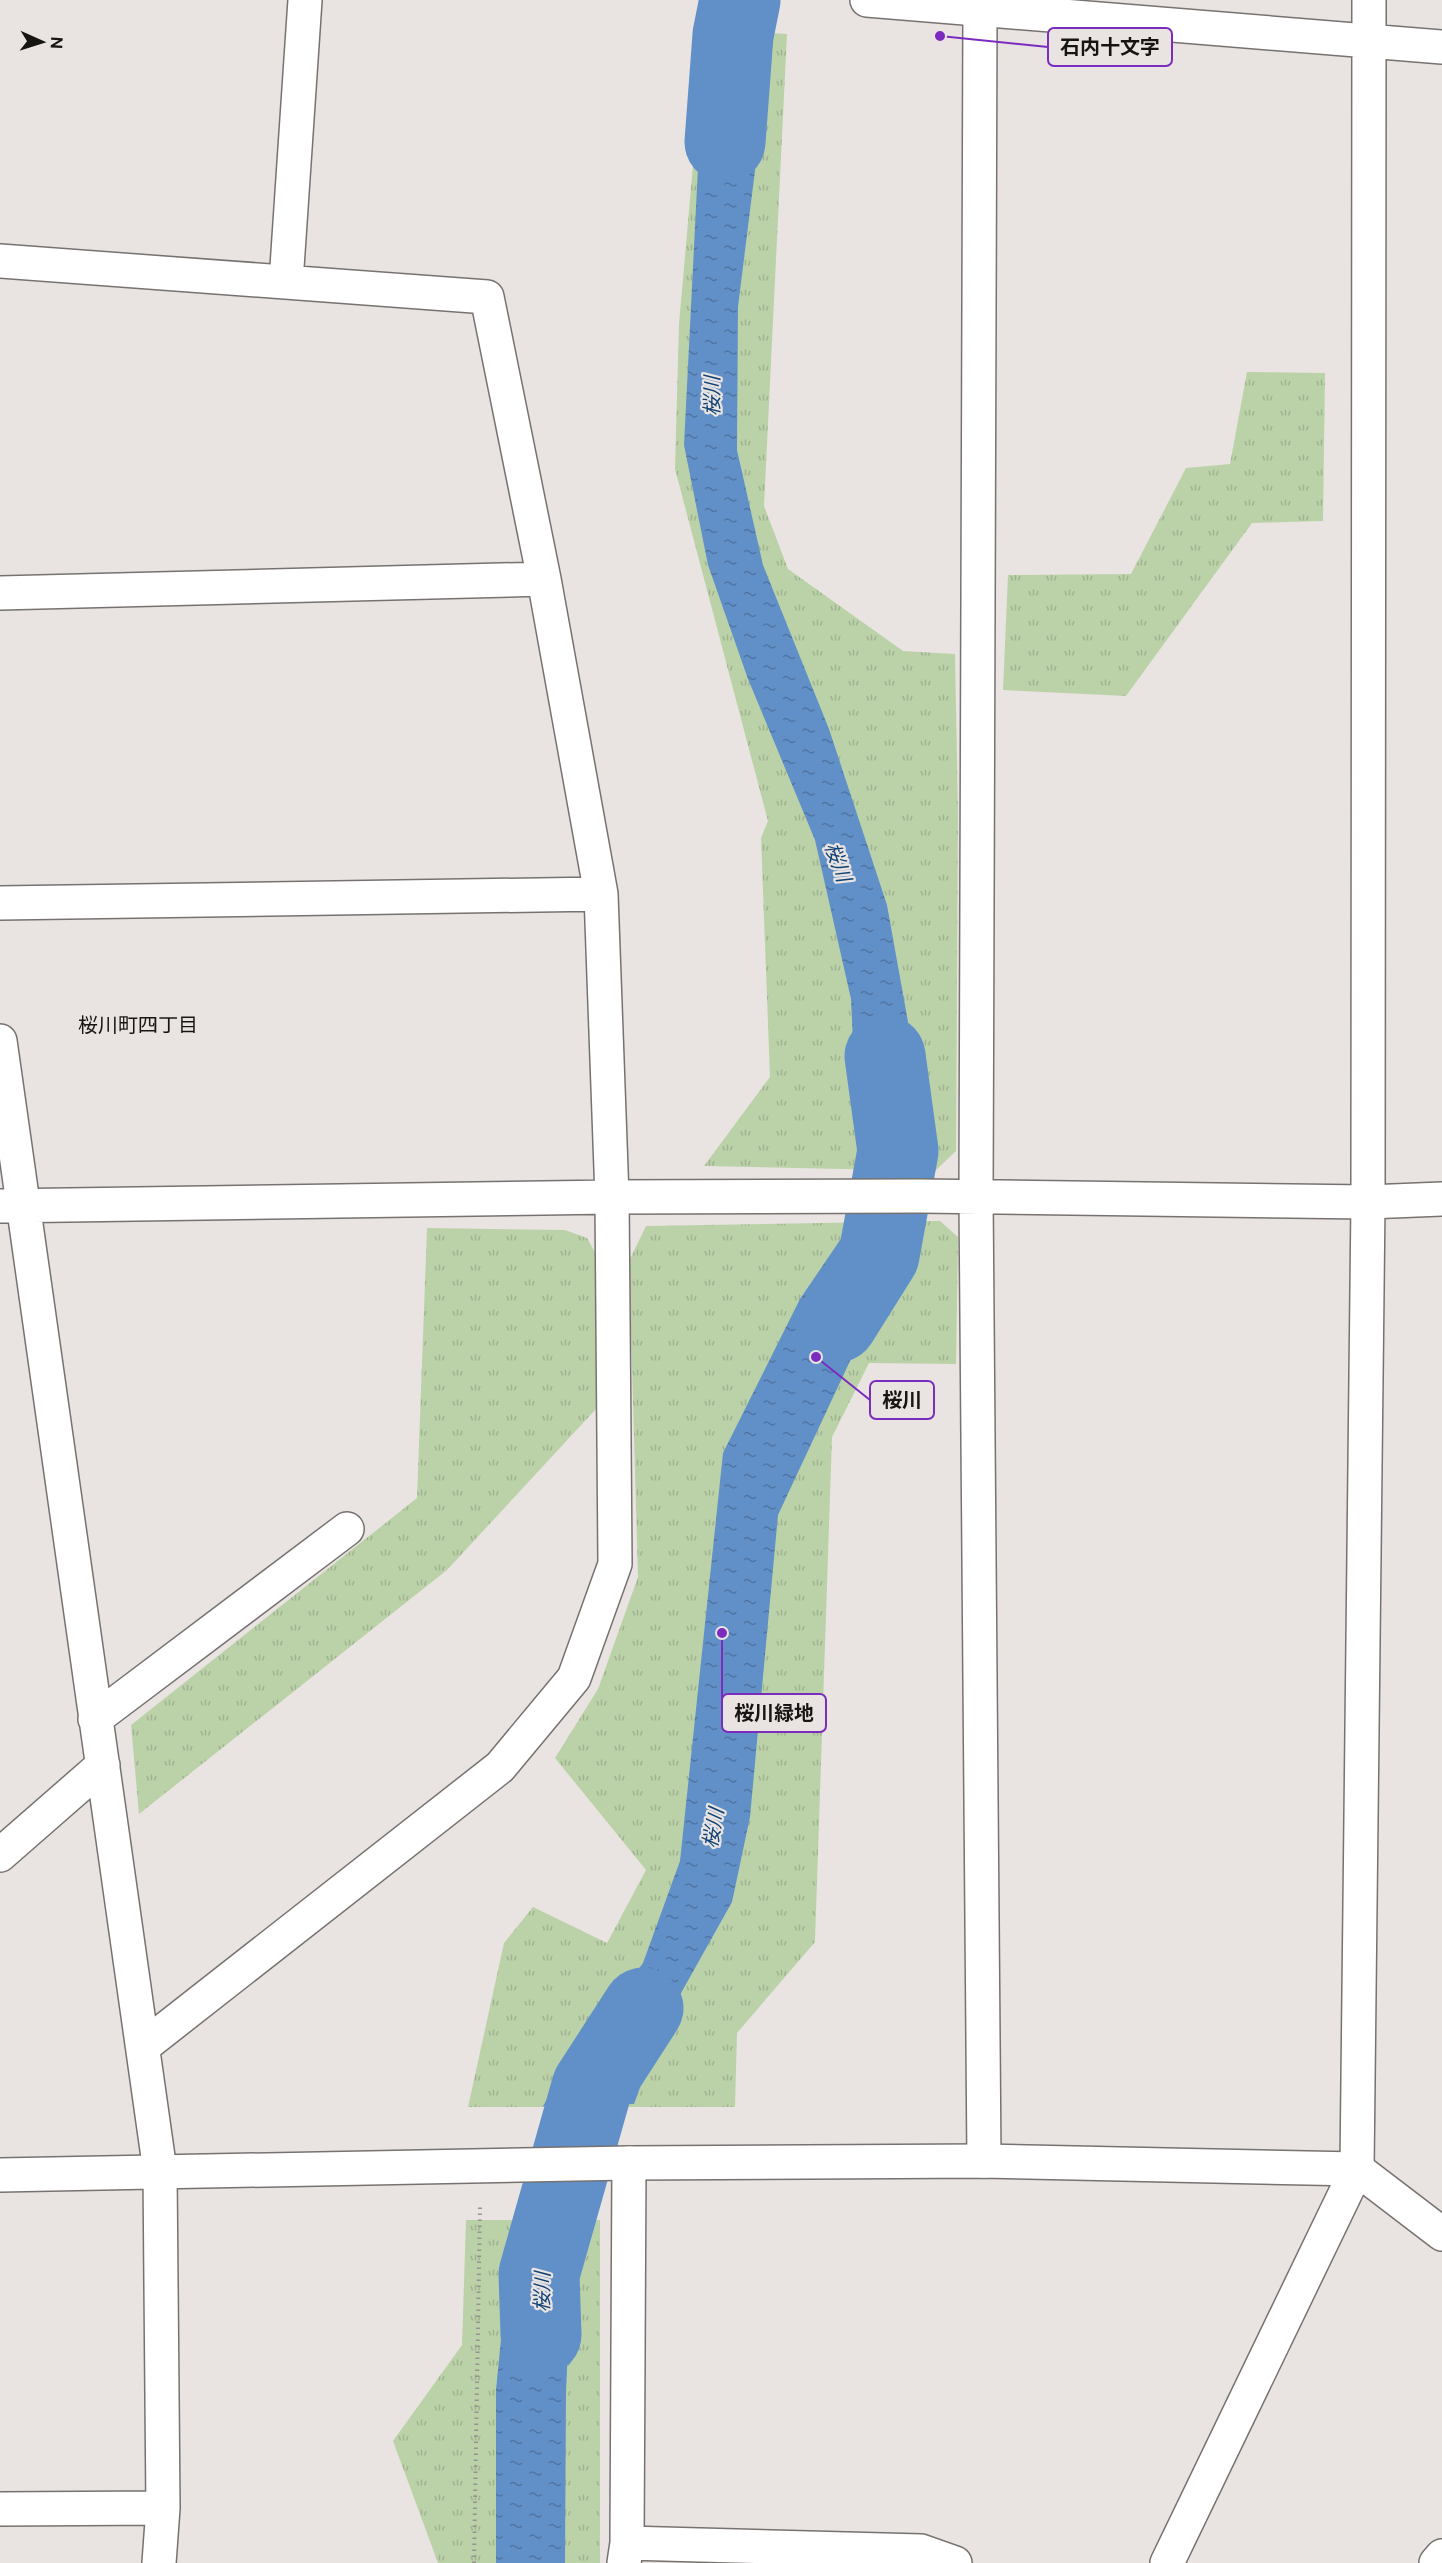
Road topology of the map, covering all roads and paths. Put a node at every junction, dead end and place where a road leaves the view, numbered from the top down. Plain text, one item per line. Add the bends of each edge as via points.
1 (305, 0) edge
2 (867, 0) edge
3 (1370, 0) edge
4 (980, 10) junction
5 (1369, 40) junction
6 (1442, 47) edge
7 (0, 261) edge
8 (286, 282) junction
9 (544, 579) junction
10 (0, 593) edge
11 (601, 894) junction
12 (0, 903) edge
13 (0, 1041) edge
14 (612, 1197) junction
15 (976, 1197) junction
16 (1442, 1199) edge
17 (1368, 1202) junction
18 (12, 1206) edge
19 (347, 1529) dead end
20 (95, 1719) junction
21 (103, 1765) junction
22 (0, 1855) edge
23 (144, 2046) junction
24 (984, 2161) junction
25 (622, 2164) junction
26 (491, 2166) junction
27 (1357, 2169) junction
28 (160, 2171) junction
29 (0, 2175) edge
30 (1442, 2234) edge
31 (163, 2508) junction
32 (0, 2509) edge
33 (625, 2553) edge
34 (1442, 2556) edge
35 (159, 2563) edge
36 (474, 2563) edge
37 (955, 2563) edge
38 (1167, 2563) edge
39 (1436, 2563) edge

1 - 8 street
2 - 4 street
3 - 5 street
4 - 5 street
4 - 15 street
5 - 6 street
5 - 17 street
7 - 8 street
8 - 9 street via 487,297
9 - 10 street
9 - 11 street
11 - 12 street
11 - 14 street
13 - 18 street
14 - 15 street
14 - 18 street
14 - 23 street via 615,1564 574,1678 500,1767
15 - 17 street
15 - 24 street
16 - 17 street
17 - 27 street
18 - 20 street
19 - 20 street
20 - 21 street
21 - 22 street
21 - 23 street
23 - 28 street
24 - 25 street
24 - 27 street
25 - 26 street
25 - 33 street
26 - 28 street
26 - 36 path
27 - 30 street
27 - 38 street
28 - 29 street
28 - 31 street
31 - 32 street
31 - 35 street
33 - 37 street via 921,2551
34 - 39 street

